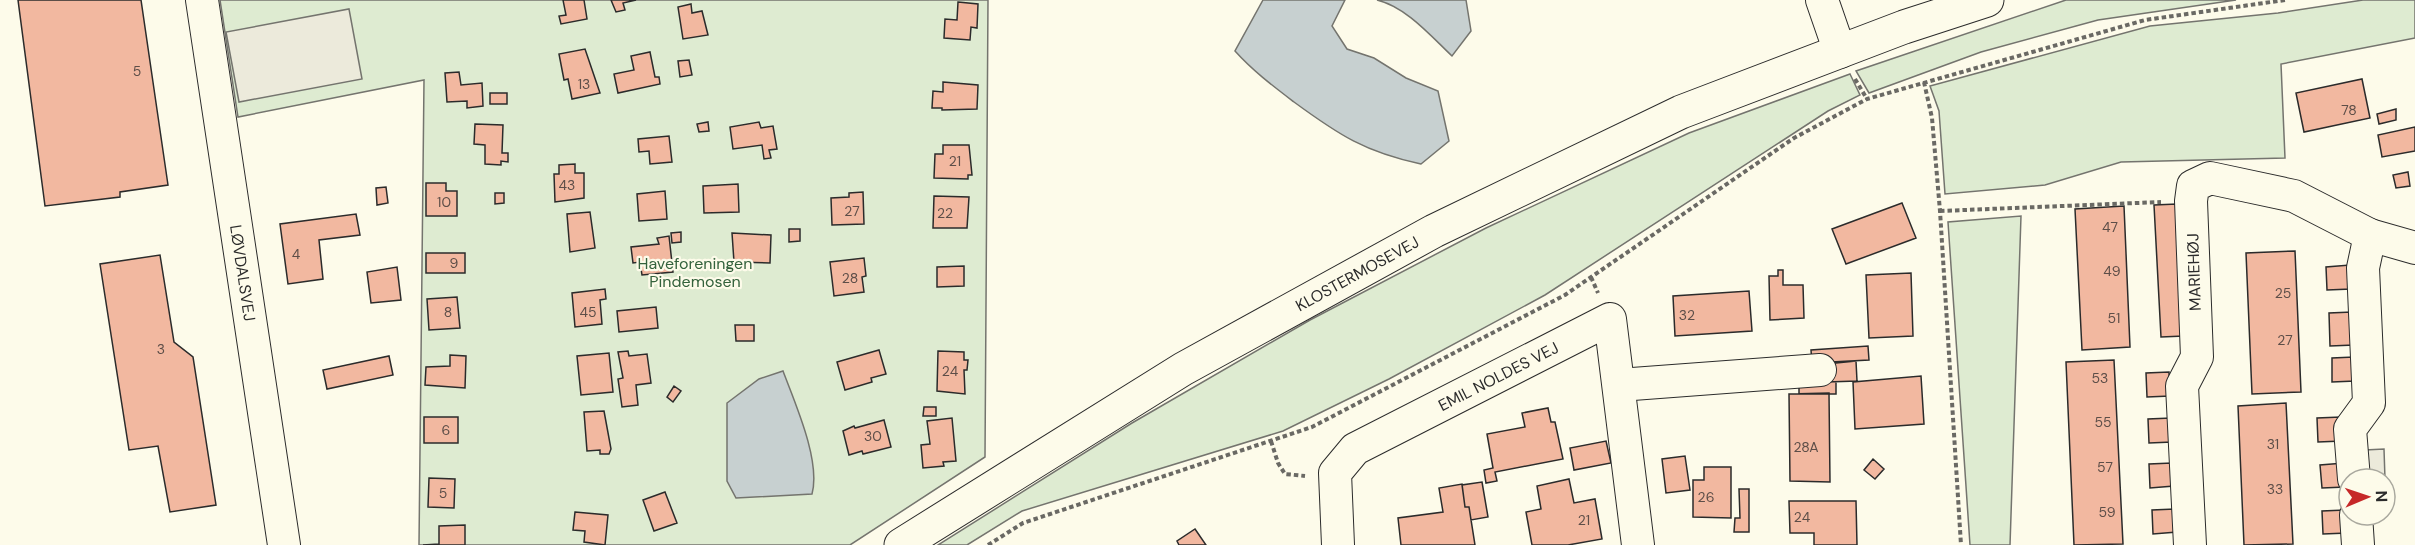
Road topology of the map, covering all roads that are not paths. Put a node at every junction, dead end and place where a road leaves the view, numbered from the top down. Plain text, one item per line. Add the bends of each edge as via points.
1 (202, 0) edge
2 (1822, 0) edge
3 (1987, 0) edge
4 (1840, 52) junction
5 (2370, 235) junction
6 (2415, 248) edge
7 (1820, 370) dead end
8 (1618, 385) junction
9 (2353, 467) edge
10 (2357, 527) edge
11 (284, 545) edge
12 (901, 545) edge
13 (1338, 545) edge
14 (1638, 545) edge
15 (2190, 545) edge
16 (2358, 545) edge

1 - 11 street, LØVDALSVEJ
2 - 4 street
3 - 4 main road, KLOSTERMOSEVEJ
4 - 12 main road, KLOSTERMOSEVEJ via 1681,112 1434,231 1183,369
5 - 6 street
5 - 9 street via 2363,268 2369,403 2350,429
5 - 15 street, MARIEHØJ via 2294,196 2210,178 2193,186 2197,357 2182,386
7 - 8 street
8 - 13 street, EMIL NOLDES VEJ via 1610,318 1355,449 1335,473
8 - 14 street, EMIL NOLDES VEJ
10 - 16 street

